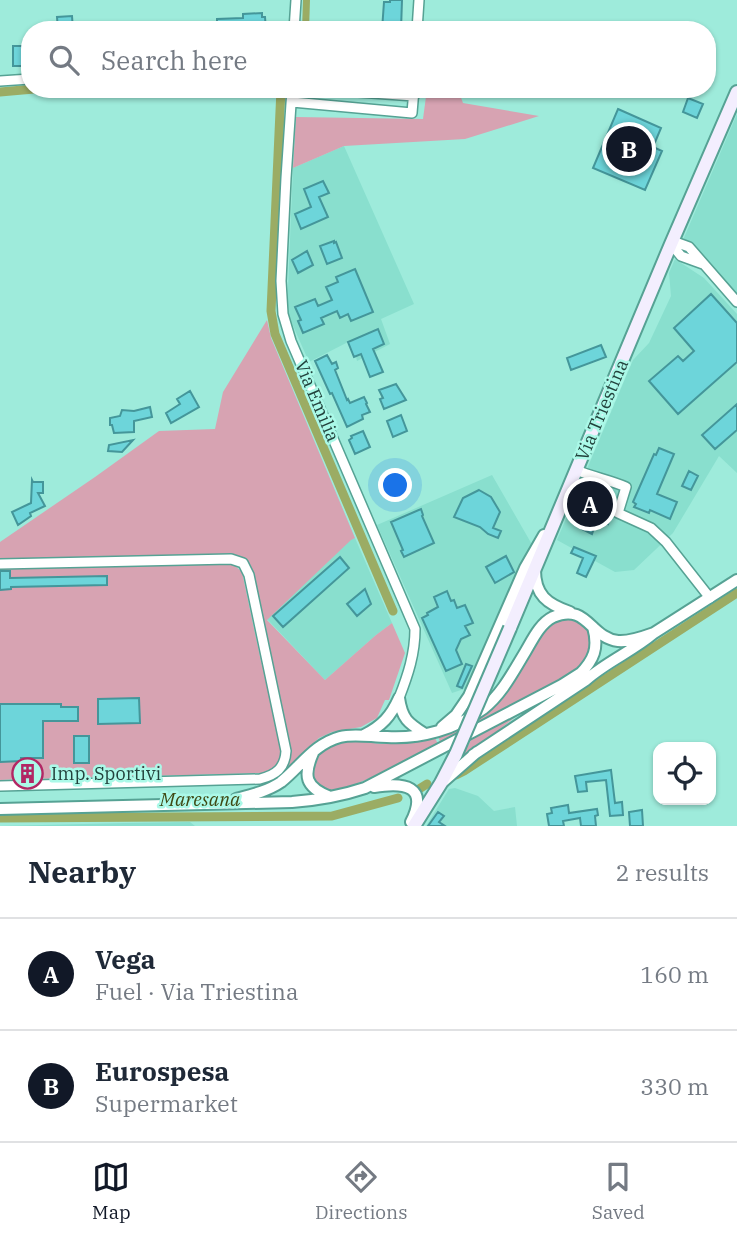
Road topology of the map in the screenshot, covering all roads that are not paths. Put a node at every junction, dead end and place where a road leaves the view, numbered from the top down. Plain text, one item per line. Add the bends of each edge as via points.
1 (296, 0) edge
2 (419, 0) edge
3 (295, 21) edge
4 (418, 21) edge
5 (21, 80) edge
6 (0, 81) edge
7 (737, 92) edge
8 (292, 98) edge
9 (414, 98) edge
10 (292, 102) junction
11 (671, 244) junction
12 (737, 302) edge
13 (576, 470) junction
14 (562, 506) junction
15 (0, 564) edge
16 (535, 570) junction
17 (737, 580) edge
18 (710, 597) junction
19 (573, 613) junction
20 (593, 628) junction
21 (654, 633) junction
22 (582, 675) junction
23 (399, 698) junction
24 (437, 731) junction
25 (425, 734) junction
26 (361, 736) junction
27 (314, 750) junction
28 (473, 755) junction
29 (441, 783) junction
30 (0, 786) edge
31 (365, 788) junction
32 (332, 798) junction
33 (222, 803) junction
34 (0, 808) edge
35 (412, 826) edge

1 - 3 street
2 - 4 street
5 - 6 street
7 - 11 main road, Via Triestina
8 - 10 street, Via Emilia
9 - 10 street via 412,113
10 - 23 street, Via Emilia via 283,314 415,629 409,673
11 - 12 street via 681,256 703,264
11 - 13 main road, Via Triestina
13 - 14 main road, Via Triestina
13 - 18 street via 626,486 618,513 651,528
14 - 16 main road, Via Triestina
14 - 24 street via 525,568 469,696
15 - 30 street via 231,558 243,563 286,751 278,772 260,779
16 - 19 street via 536,586 543,597
16 - 29 main road, Via Triestina, bridge
17 - 18 street
18 - 21 street
19 - 20 street
19 - 24 street via 543,624 502,690 484,708
20 - 21 street via 616,641
20 - 22 street via 596,646
21 - 22 street
22 - 28 street
22 - 28 street via 586,680
22 - 31 street
23 - 25 street via 410,725
23 - 26 street via 383,724
24 - 25 street
25 - 26 street
26 - 27 street via 341,737
27 - 32 street via 307,768 309,782
27 - 33 street via 280,782
28 - 29 street
29 - 35 main road, Via Triestina
31 - 32 street
31 - 35 street via 392,784 412,788 418,807
32 - 33 street
33 - 34 street

